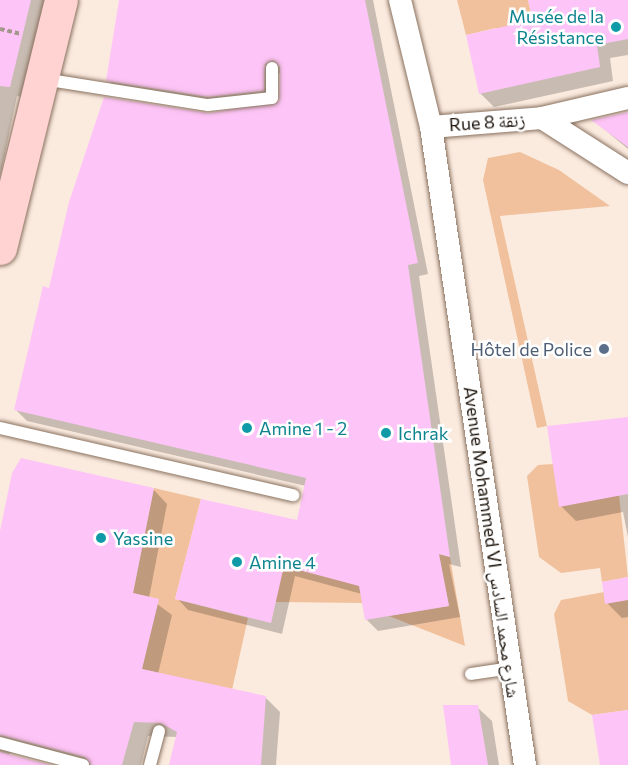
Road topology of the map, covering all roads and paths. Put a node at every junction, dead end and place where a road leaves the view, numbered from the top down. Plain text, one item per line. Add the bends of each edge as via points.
1 (61, 0) edge
2 (400, 0) edge
3 (272, 68) dead end
4 (42, 79) junction
5 (628, 98) edge
6 (543, 118) junction
7 (431, 127) junction
8 (628, 173) edge
9 (0, 248) edge
10 (0, 428) edge
11 (293, 495) dead end
12 (511, 668) junction
13 (471, 674) dead end
14 (159, 730) dead end
15 (0, 743) edge
16 (83, 765) edge
17 (150, 765) edge
18 (525, 765) edge

1 - 4 street
2 - 7 street, Avenue Mohammed VI شارع محمد السادس
3 - 4 lane via 272,98 208,105
4 - 9 street
5 - 6 street, Rue 8 زنقة
6 - 7 street, Rue 8 زنقة
6 - 8 street, Rue 8 زنقة
7 - 12 street, Avenue Mohammed VI شارع محمد السادس
10 - 11 lane
12 - 13 lane
12 - 18 street, Avenue Mohammed VI شارع محمد السادس
14 - 17 lane
15 - 16 lane

